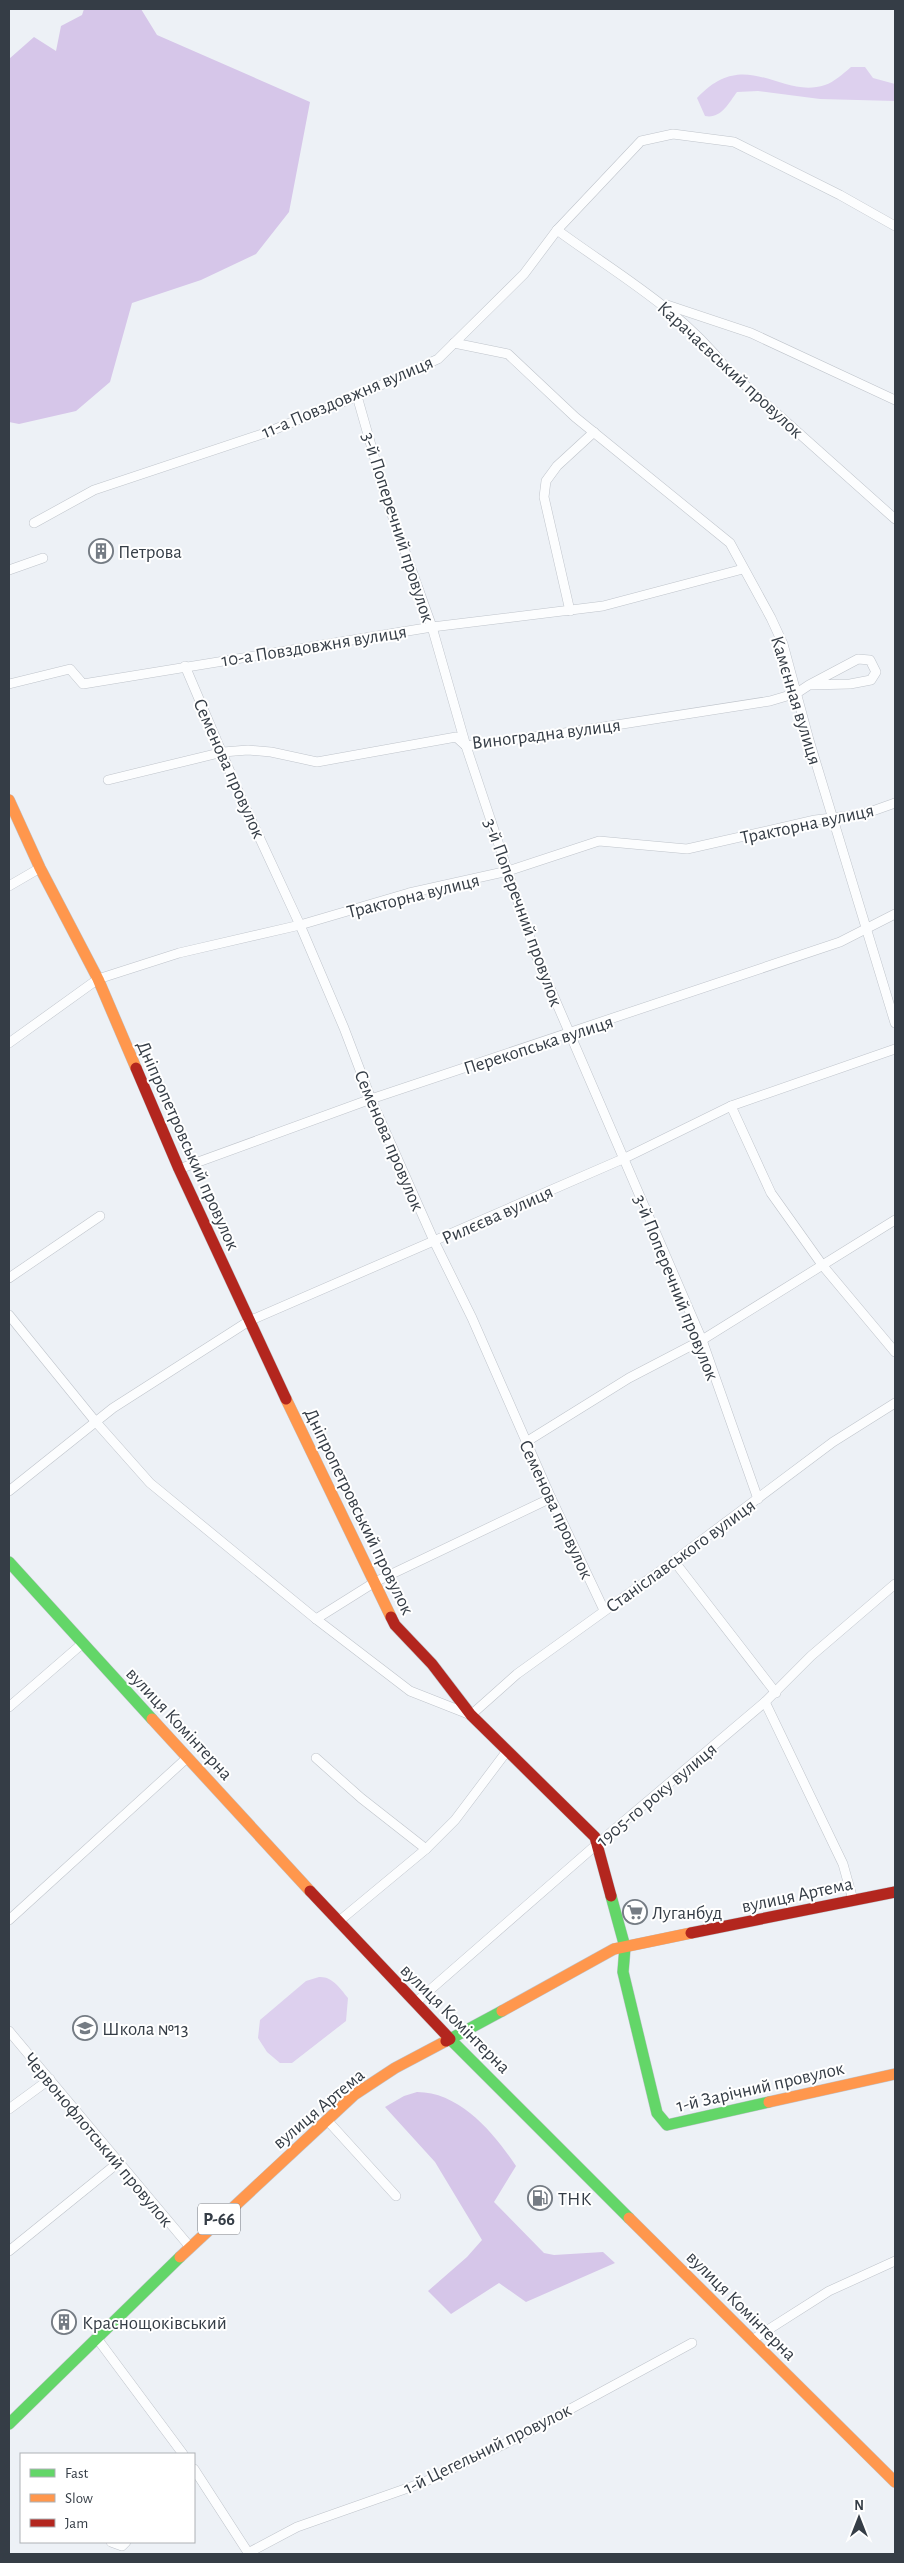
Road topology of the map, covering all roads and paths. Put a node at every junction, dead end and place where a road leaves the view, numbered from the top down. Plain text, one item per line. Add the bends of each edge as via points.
1 (895, 226) edge
2 (557, 230) junction
3 (663, 304) junction
4 (454, 343) junction
5 (357, 396) junction
6 (895, 400) edge
7 (594, 432) junction
8 (895, 519) edge
9 (34, 523) dead end
10 (43, 558) dead end
11 (743, 569) junction
12 (9, 570) edge
13 (570, 611) junction
14 (432, 627) junction
15 (185, 666) junction
16 (9, 684) edge
17 (809, 685) junction
18 (797, 693) junction
19 (466, 746) junction
20 (224, 752) junction
21 (108, 780) dead end
22 (9, 800) edge
23 (895, 803) edge
24 (833, 817) junction
25 (40, 868) junction
26 (508, 871) junction
27 (9, 886) edge
28 (895, 914) edge
29 (300, 925) junction
30 (866, 928) junction
31 (98, 979) junction
32 (895, 1024) edge
33 (570, 1034) junction
34 (9, 1043) edge
35 (895, 1049) edge
36 (371, 1100) junction
37 (731, 1106) junction
38 (625, 1158) junction
39 (178, 1170) junction
40 (100, 1216) dead end
41 (895, 1220) edge
42 (434, 1241) junction
43 (822, 1266) junction
44 (9, 1278) edge
45 (9, 1315) edge
46 (250, 1321) junction
47 (702, 1340) junction
48 (895, 1352) edge
49 (895, 1403) edge
50 (95, 1421) junction
51 (526, 1442) junction
52 (9, 1491) edge
53 (551, 1498) junction
54 (758, 1499) junction
55 (674, 1561) junction
56 (9, 1562) edge
57 (375, 1582) junction
58 (895, 1584) edge
59 (604, 1610) junction
60 (316, 1620) junction
61 (83, 1643) junction
62 (776, 1692) junction
63 (765, 1702) junction
64 (9, 1707) edge
65 (471, 1715) junction
66 (507, 1751) junction
67 (188, 1757) junction
68 (316, 1758) dead end
69 (596, 1845) junction
70 (426, 1849) junction
71 (895, 1892) edge
72 (853, 1900) junction
73 (9, 1920) edge
74 (338, 1922) junction
75 (625, 1947) junction
76 (415, 2003) junction
77 (9, 2031) edge
78 (450, 2039) junction
79 (895, 2074) edge
80 (50, 2079) junction
81 (9, 2109) edge
82 (327, 2120) junction
83 (119, 2162) junction
84 (396, 2196) dead end
85 (190, 2247) junction
86 (9, 2251) edge
87 (895, 2261) edge
88 (96, 2338) junction
89 (752, 2340) junction
90 (692, 2343) dead end
91 (9, 2424) edge
92 (182, 2453) edge
93 (197, 2480) edge
94 (895, 2482) edge
95 (114, 2543) edge
96 (125, 2543) edge
97 (249, 2553) edge

1 - 2 street, 11-а Повздовжня вулиця via 840,194 734,142 673,134 641,141
2 - 3 street, Карачаєвський провулок
2 - 4 street, 11-а Повздовжня вулиця via 524,274
3 - 6 street via 751,332
3 - 8 street, Карачаєвський провулок via 710,347 727,369
4 - 5 street, 11-а Повздовжня вулиця via 438,359
4 - 7 street, Камєнная вулиця via 508,354
5 - 9 street, 11-а Повздовжня вулиця via 268,432 94,490
5 - 14 street, 3-й Поперечний провулок via 386,498
7 - 11 street, Камєнная вулиця via 730,543
7 - 13 street via 557,466 546,481 544,497
10 - 12 street
11 - 13 street, 10-а Повздовжня вулиця via 603,606
11 - 18 street, Камєнная вулиця via 783,644
13 - 14 street, 10-а Повздовжня вулиця
14 - 15 street, 10-а Повздовжня вулиця
14 - 19 street, 3-й Поперечний провулок
15 - 16 street, 10-а Повздовжня вулиця via 83,684 70,669
15 - 20 street, Семенова провулок
17 - 17 street, Виноградна вулиця via 871,680 876,672 870,660 858,659
17 - 18 street, Виноградна вулиця
18 - 19 street, Виноградна вулиця via 770,701
18 - 24 street, Камєнная вулиця
19 - 20 street, Виноградна вулиця via 456,737 317,762 271,752
19 - 26 street, 3-й Поперечний провулок
20 - 21 street, Виноградна вулиця
20 - 29 street, Семенова провулок via 242,800
22 - 25 street, Дніпропетровський провулок
23 - 24 street, Тракторна вулиця via 864,814
24 - 26 street, Тракторна вулиця via 687,849 599,841
24 - 30 street, Камєнная вулиця
25 - 27 street
25 - 31 street, Дніпропетровський провулок
26 - 29 street, Тракторна вулиця via 409,893
26 - 33 street, 3-й Поперечний провулок via 535,954
28 - 30 street, Перекопська вулиця
29 - 31 street, Тракторна вулиця via 179,954
29 - 36 street, Семенова провулок
30 - 32 street, Камєнная вулиця
30 - 33 street, Перекопська вулиця via 840,942
31 - 34 street, Тракторна вулиця
31 - 39 street, Дніпропетровський провулок
33 - 36 street, Перекопська вулиця
33 - 38 street, 3-й Поперечний провулок
35 - 37 street, Рилєєва вулиця
36 - 39 street, Перекопська вулиця
36 - 42 street, Семенова провулок
37 - 38 street, Рилєєва вулиця
37 - 43 street via 771,1193
38 - 42 street, Рилєєва вулиця
38 - 47 street, 3-й Поперечний провулок
39 - 46 street, Дніпропетровський провулок
40 - 44 street
41 - 43 street
42 - 46 street, Рилєєва вулиця
42 - 51 street, Семенова провулок via 472,1318
43 - 47 street
43 - 48 street
45 - 50 street
46 - 50 street, Рилєєва вулиця
46 - 57 street, Дніпропетровський провулок
47 - 51 street via 629,1378
47 - 54 street, 3-й Поперечний провулок
49 - 54 street, Станіславського вулиця via 833,1442
50 - 52 street, Рилєєва вулиця
50 - 60 street via 150,1483
51 - 53 street, Семенова провулок
53 - 57 street
53 - 59 street, Семенова провулок
54 - 55 street, Станіславського вулиця
55 - 59 street, Станіславського вулиця
55 - 62 street
56 - 61 street, вулиця Комінтерна
57 - 60 street
57 - 65 street, Дніпропетровський провулок via 395,1625 432,1664
58 - 62 street, 1905-го року вулиця
59 - 65 street, Станіславського вулиця via 517,1674
60 - 65 street via 410,1691
61 - 64 street
61 - 67 street, вулиця Комінтерна
62 - 63 street, 1905-го року вулиця
63 - 69 street, 1905-го року вулиця
63 - 72 street via 843,1864
65 - 66 street, Дніпропетровський провулок
66 - 69 street, Дніпропетровський провулок via 595,1837
66 - 70 street via 455,1820
67 - 73 street
67 - 74 street, вулиця Комінтерна
68 - 70 street
69 - 75 street, Дніпропетровський провулок
69 - 76 street, 1905-го року вулиця
70 - 74 street
71 - 72 street, вулиця Артема
72 - 75 street, вулиця Артема
74 - 76 street, вулиця Комінтерна
75 - 78 street, вулиця Артема via 614,1949
75 - 79 street, 1-й Зарічний провулок via 623,1972 657,2113 667,2125
76 - 78 street, вулиця Комінтерна
77 - 80 street, Червонофлотський провулок
78 - 82 street, вулиця Артема / Р-66 via 395,2068 362,2090
78 - 89 street, вулиця Комінтерна
80 - 81 street
80 - 83 street, Червонофлотський провулок
82 - 84 street
82 - 85 street, вулиця Артема / Р-66
83 - 85 street, Червонофлотський провулок
83 - 86 street
85 - 88 street, вулиця Артема / Р-66
87 - 89 street via 829,2291
88 - 91 street, вулиця Артема / Р-66
88 - 92 street
89 - 94 street, вулиця Комінтерна
90 - 97 street, 1-й Цегельний провулок via 515,2439 422,2483 297,2528
93 - 97 street
95 - 96 street via 122,2546

